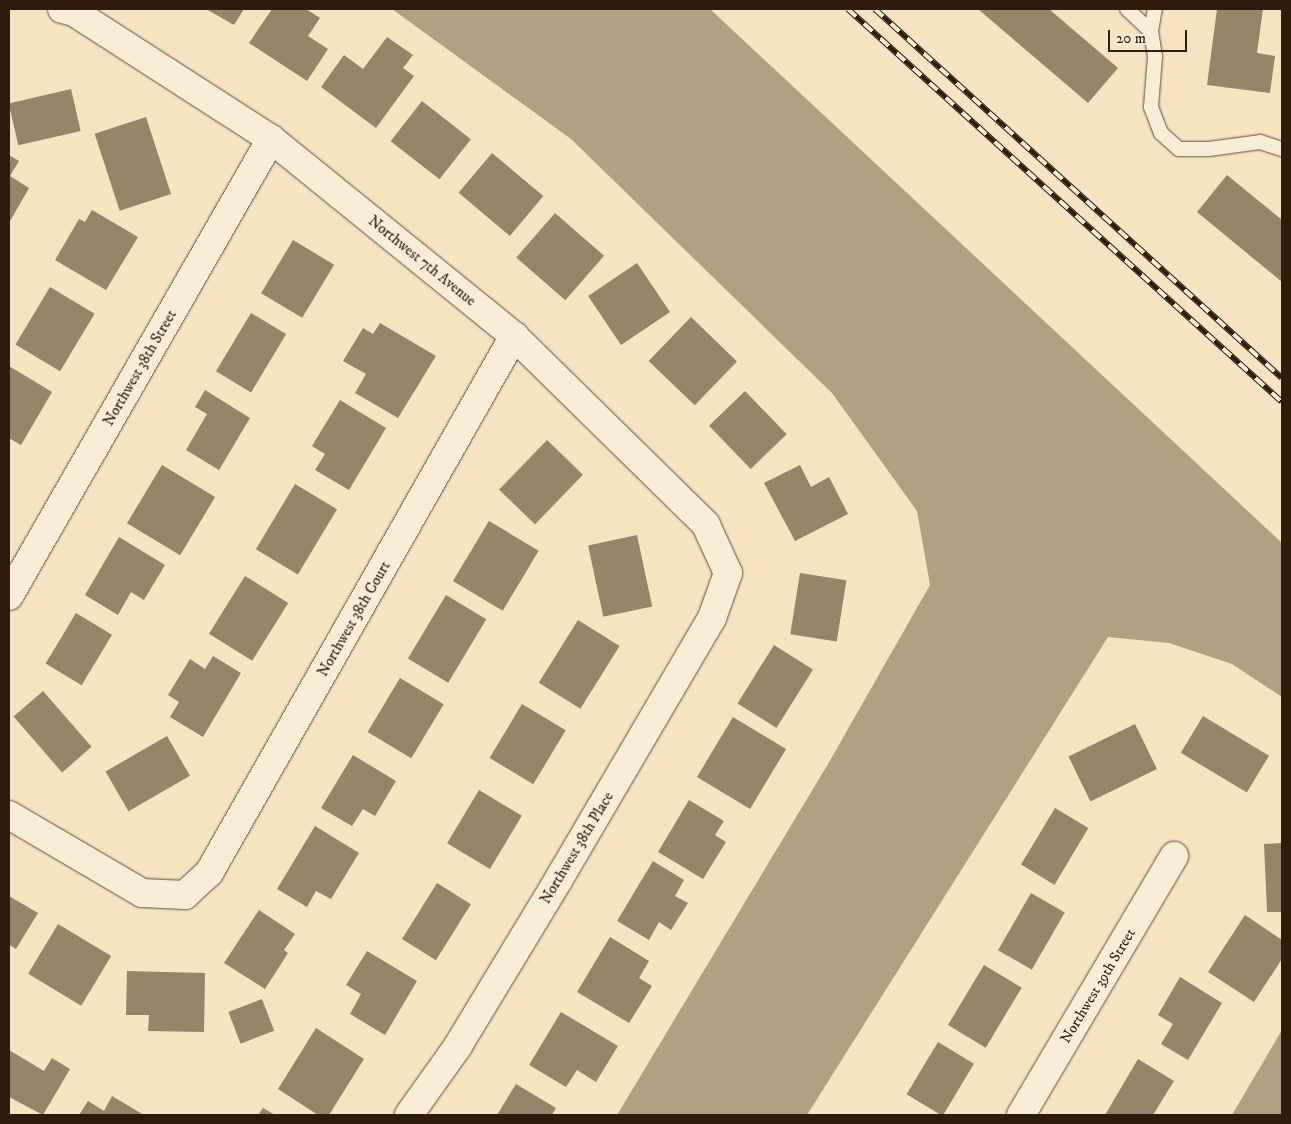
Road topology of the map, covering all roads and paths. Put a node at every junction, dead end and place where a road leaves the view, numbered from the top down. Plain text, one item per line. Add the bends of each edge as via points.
1 (62, 9) edge
2 (1127, 9) edge
3 (1155, 9) edge
4 (1150, 31) junction
5 (271, 139) junction
6 (1282, 149) edge
7 (514, 336) junction
8 (728, 573) joint
9 (9, 596) edge
10 (9, 815) edge
11 (1174, 856) dead end
12 (409, 1115) edge
13 (1021, 1115) edge

1 - 5 street, Northwest 7th Avenue via 74,12
2 - 4 lane
3 - 4 lane
4 - 6 lane via 1155,57 1151,107 1161,133 1178,148 1208,149 1260,142
5 - 7 street, Northwest 7th Avenue
5 - 9 street, Northwest 38th Street
7 - 8 street, Northwest 7th Avenue via 706,525
7 - 10 street, Northwest 38th Court via 209,873 185,895 142,893
8 - 12 street, Northwest 38th Place via 712,618 559,879 458,1046
11 - 13 street, Northwest 39th Street

